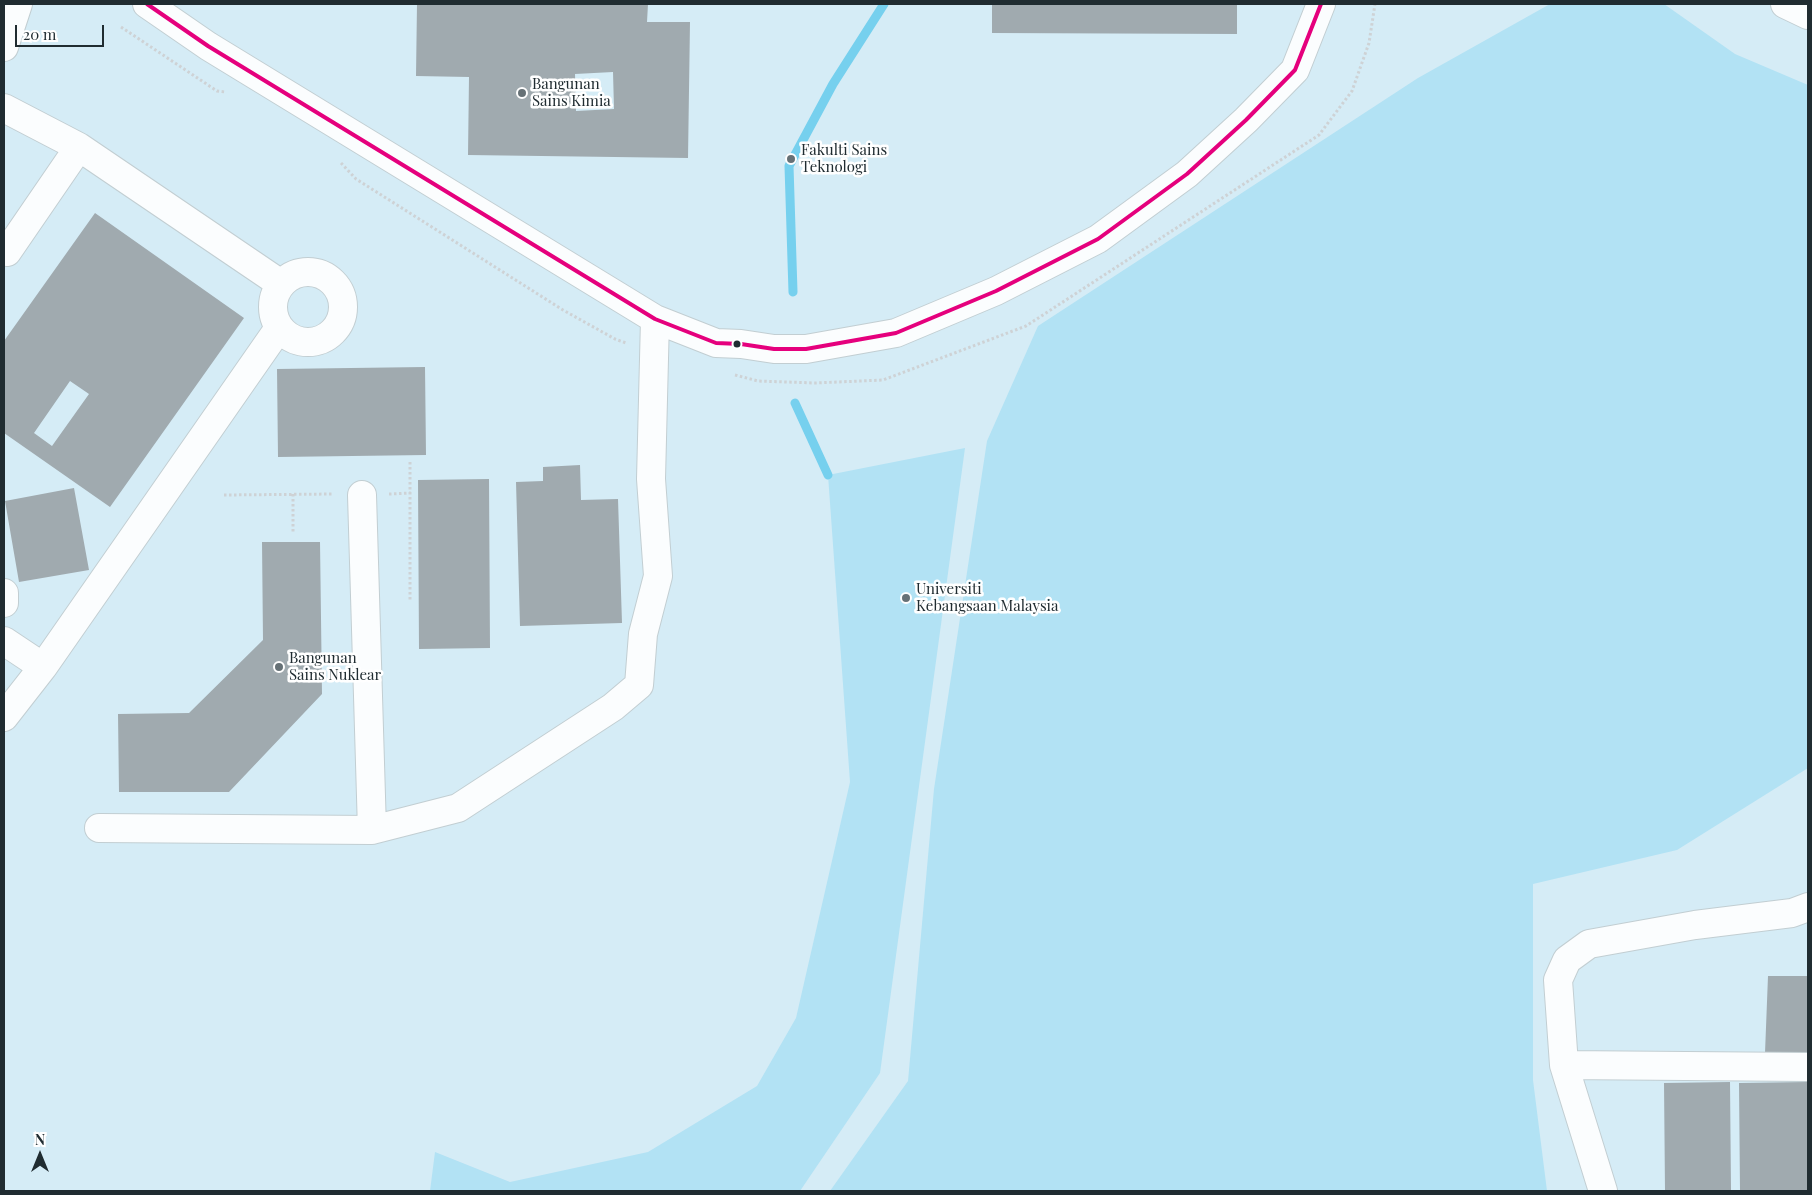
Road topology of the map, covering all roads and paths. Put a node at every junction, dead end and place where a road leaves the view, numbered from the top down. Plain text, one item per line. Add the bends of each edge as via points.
1 (18, 4) edge
2 (147, 4) edge
3 (1321, 4) edge
4 (1785, 4) edge
5 (1808, 15) edge
6 (122, 27) dead end
7 (4, 47) edge
8 (231, 93) dead end
9 (4, 108) edge
10 (79, 147) junction
11 (337, 159) dead end
12 (7, 252) dead end
13 (281, 284) junction
14 (655, 319) junction
15 (279, 328) junction
16 (632, 344) dead end
17 (410, 462) dead end
18 (410, 493) dead end
19 (293, 494) dead end
20 (362, 495) dead end
21 (293, 534) dead end
22 (4, 593) edge
23 (4, 602) edge
24 (4, 642) edge
25 (43, 667) junction
26 (4, 717) edge
27 (99, 828) dead end
28 (372, 830) junction
29 (1808, 907) edge
30 (1808, 924) edge
31 (1695, 925) junction
32 (1564, 1065) junction
33 (1808, 1067) edge
34 (1603, 1191) edge

1 - 7 street
2 - 14 street via 208,46
3 - 14 street via 1295,70 1187,174 1098,240 996,291 896,333 806,349 716,343
4 - 5 street
6 - 8 path via 216,91
9 - 10 street
10 - 12 street
10 - 13 street
11 - 16 path via 356,179 555,305 615,339
13 - 15 street via 273,306
13 - 15 street via 301,272 324,275 341,292 344,315 331,334 310,343 287,336
14 - 28 street via 651,480 658,576 644,634 639,685 613,707 458,808
15 - 25 street
17 - 18 path
19 - 21 path
20 - 28 street
22 - 23 street
24 - 25 street
25 - 26 street
27 - 28 street
29 - 31 street
30 - 31 street
31 - 32 street via 1589,944 1567,960 1558,980
32 - 33 street
32 - 34 street

